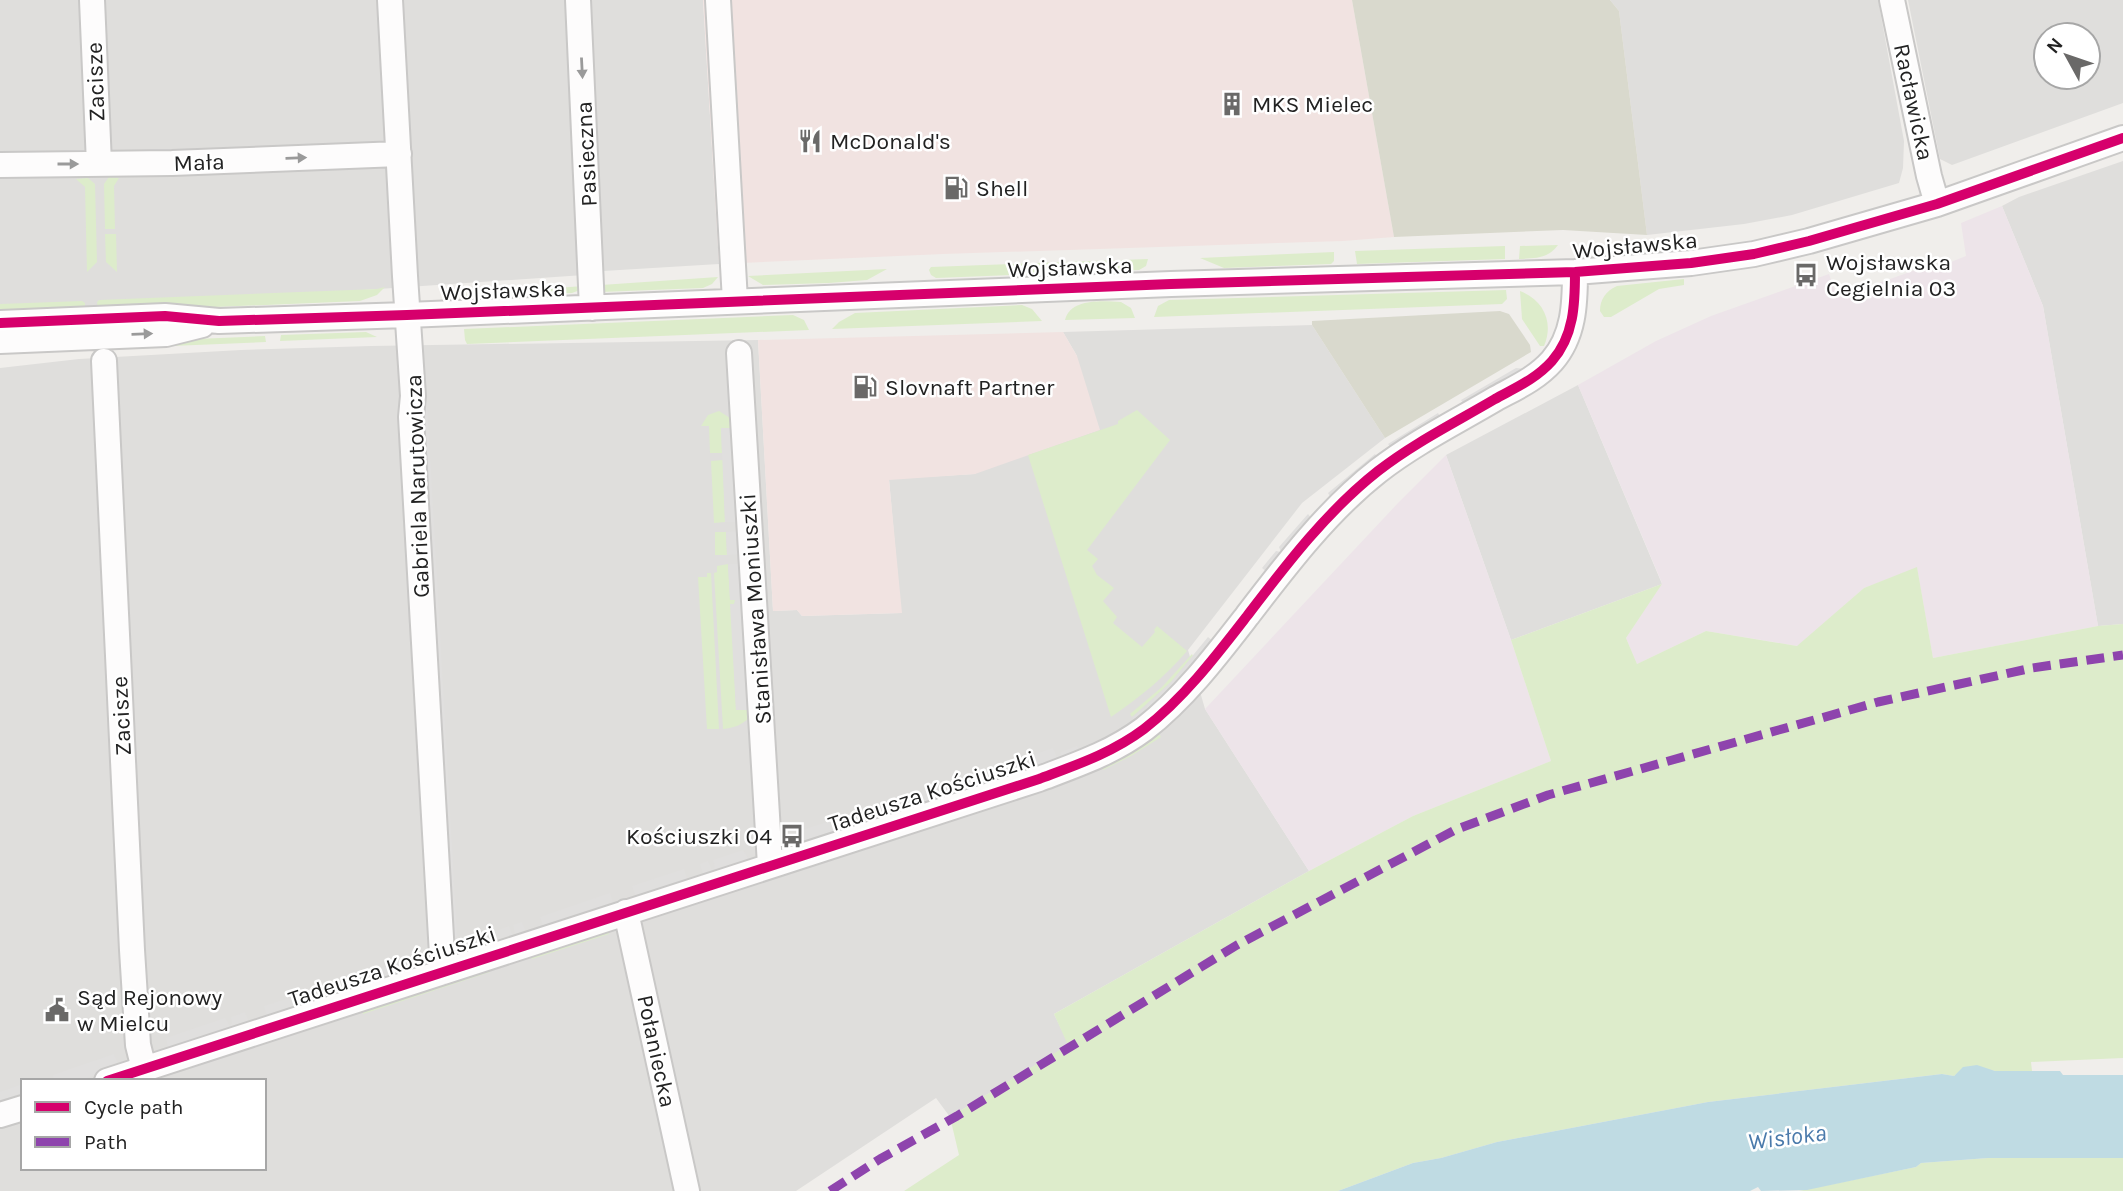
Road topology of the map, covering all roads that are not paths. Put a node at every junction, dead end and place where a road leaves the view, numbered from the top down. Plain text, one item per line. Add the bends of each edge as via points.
1 (92, 0) edge
2 (390, 0) edge
3 (579, 0) edge
4 (718, 0) edge
5 (1892, 0) edge
6 (2123, 138) edge
7 (399, 154) junction
8 (99, 164) junction
9 (0, 165) edge
10 (1937, 204) junction
11 (1576, 272) junction
12 (735, 301) junction
13 (592, 308) junction
14 (407, 315) junction
15 (219, 321) junction
16 (0, 323) edge
17 (0, 341) edge
18 (739, 354) dead end
19 (104, 362) dead end
20 (770, 865) junction
21 (625, 912) junction
22 (443, 972) junction
23 (144, 1069) junction
24 (113, 1079) edge
25 (21, 1109) edge
26 (0, 1115) edge
27 (687, 1191) edge

1 - 8 street, Zacisze
2 - 7 street, Gabriela Narutowicza
3 -> 13 street, Pasieczna
4 - 12 street
5 - 10 street, Racławicka
6 - 10 street, Wojsławska
8 -> 7 street, Mała
7 - 14 street, Gabriela Narutowicza
9 -> 8 street, Mała
10 - 11 street, Wojsławska via 1754,254 1691,264
11 - 12 street, Wojsławska
11 - 20 street, Tadeusza Kościuszki via 1575,309 1566,337 1541,374 1417,444 1348,497 1287,564 1210,663 1144,729 1095,759 1062,771
12 - 13 street, Wojsławska
13 - 14 street, Wojsławska
14 - 15 street, Wojsławska
14 - 22 street, Gabriela Narutowicza
15 - 16 street, Wojsławska via 165,316
17 -> 15 street, Wojsławska via 166,334
18 - 20 street, Stanisława Moniuszki
19 - 23 street, Zacisze via 132,950 138,1045
20 - 21 street, Tadeusza Kościuszki
21 - 22 street, Tadeusza Kościuszki
21 - 27 street, Połaniecka
22 - 23 street, Tadeusza Kościuszki
23 - 24 street, Tadeusza Kościuszki
25 - 26 street

